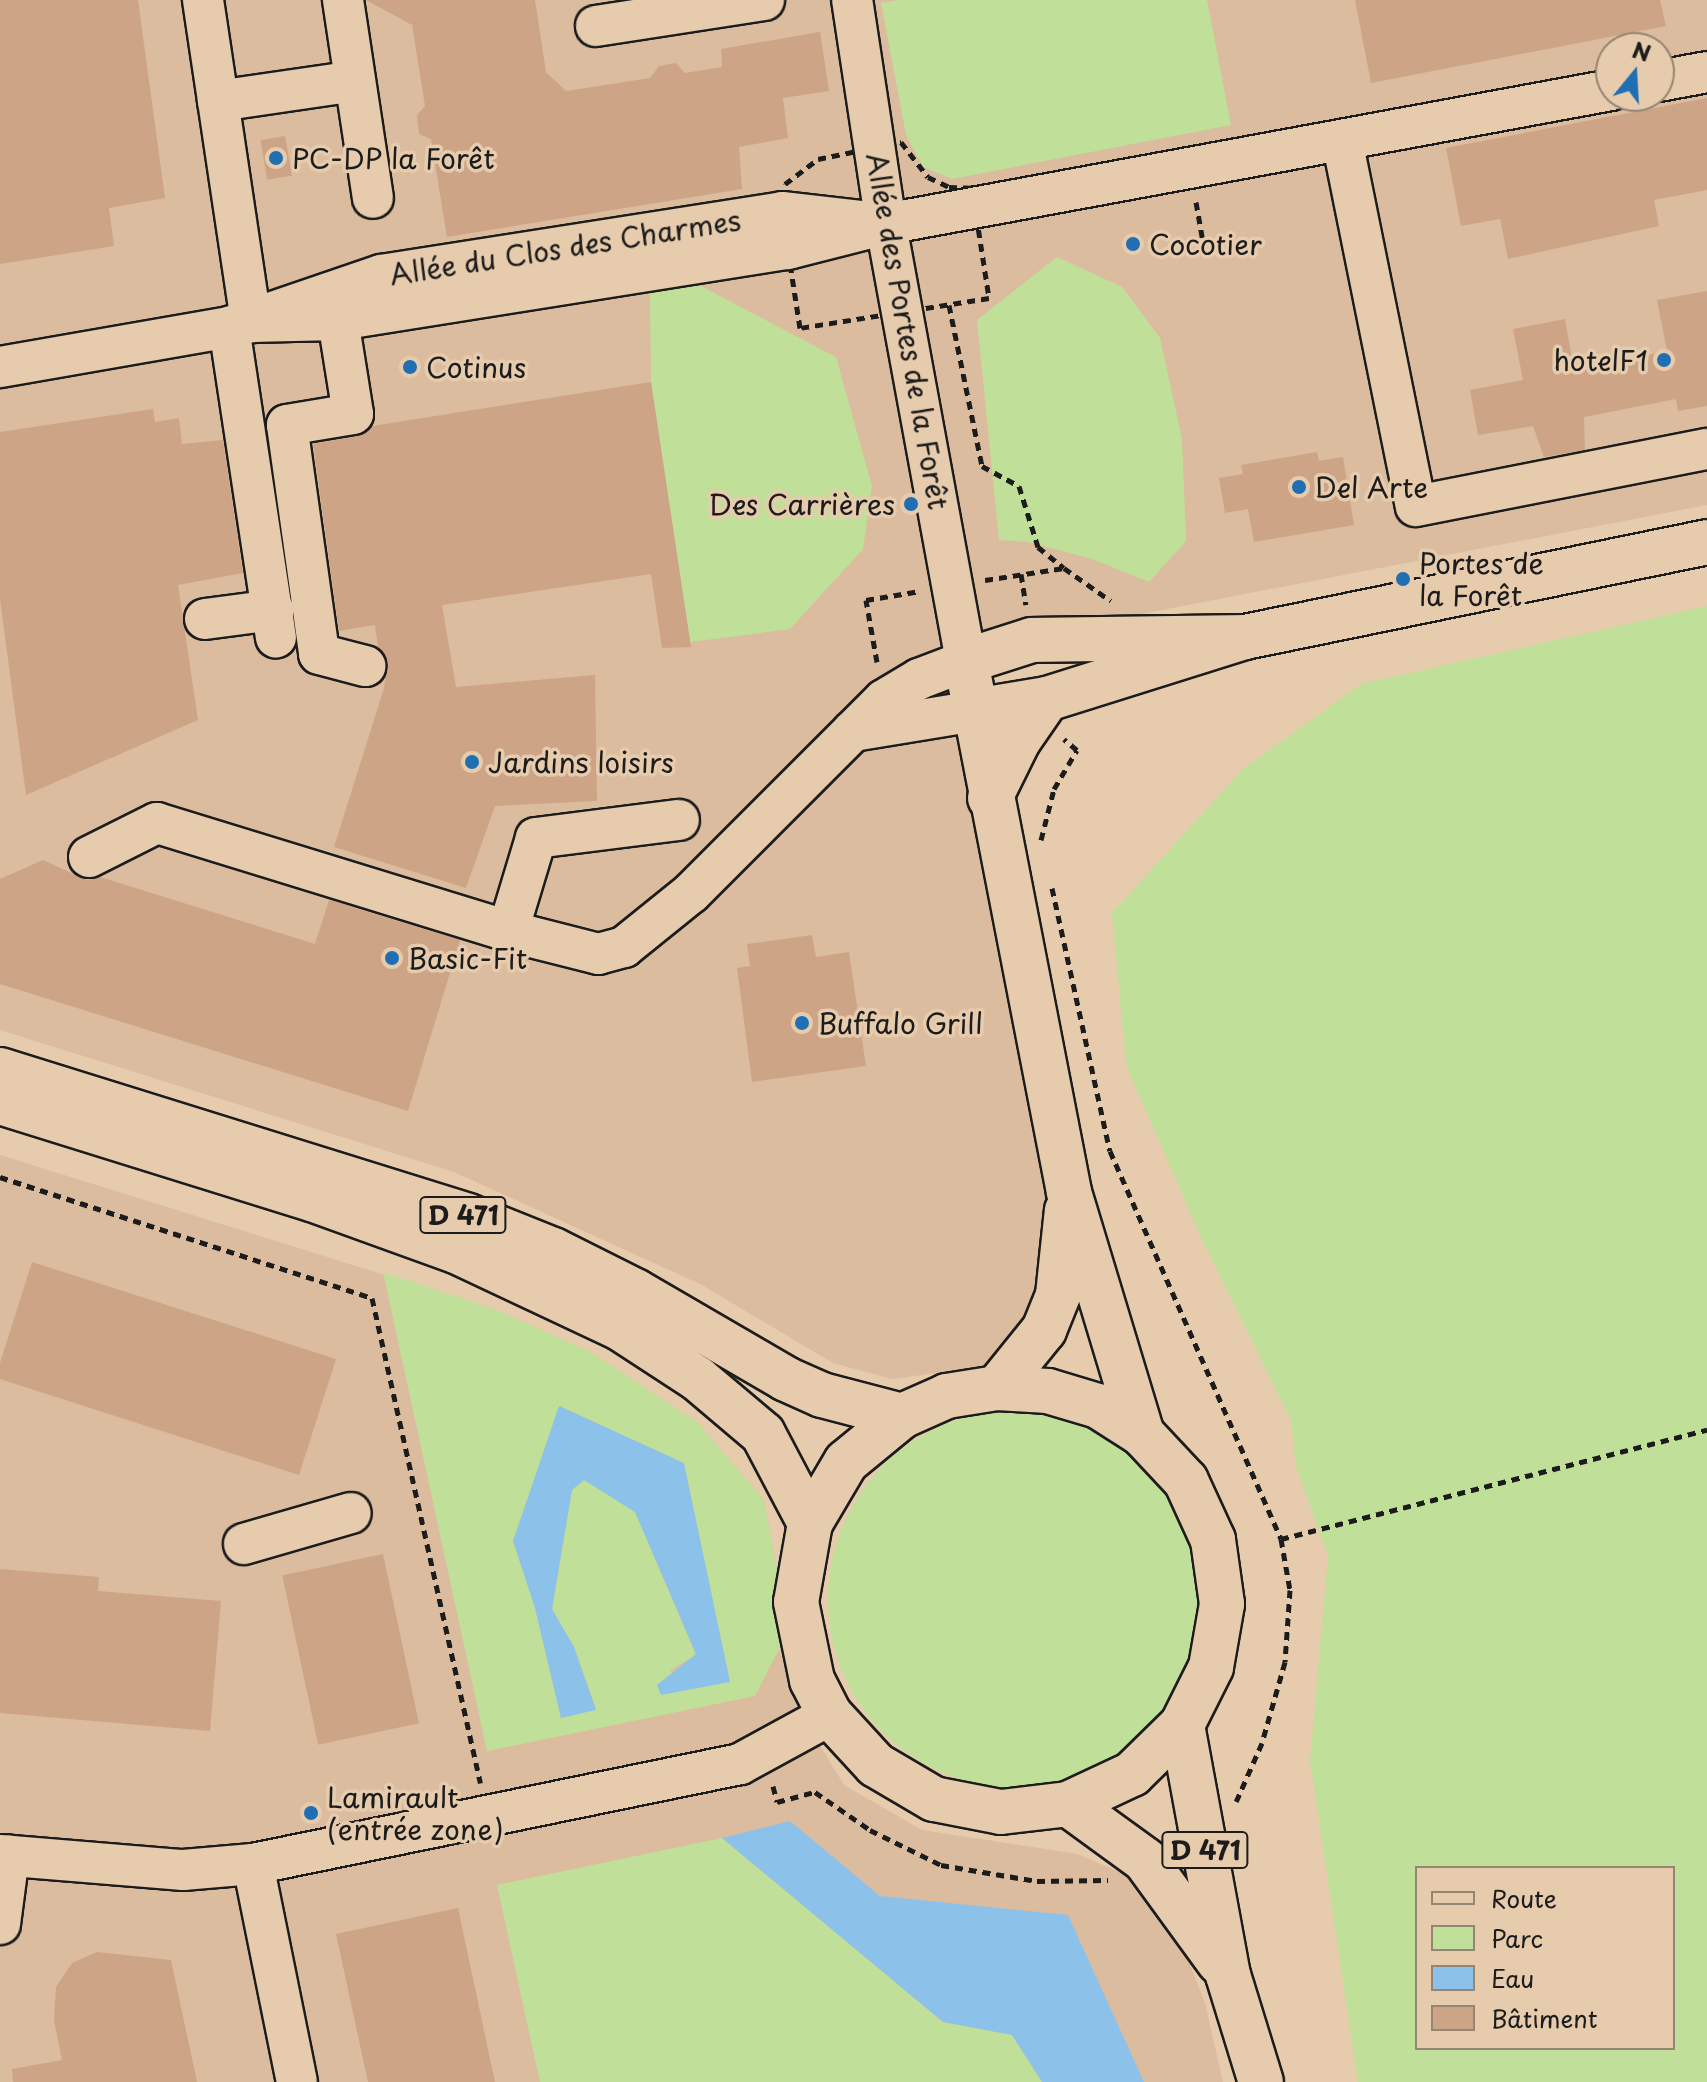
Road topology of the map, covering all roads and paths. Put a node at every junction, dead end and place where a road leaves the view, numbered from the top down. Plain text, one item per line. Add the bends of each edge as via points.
1 (203, 0) edge
2 (343, 0) edge
3 (764, 0) edge
4 (852, 0) edge
5 (596, 26) dead end
6 (1707, 72) edge
7 (1675, 78) edge
8 (355, 81) junction
9 (1595, 93) edge
10 (218, 101) junction
11 (1342, 140) junction
12 (373, 198) dead end
13 (886, 224) junction
14 (949, 305) dead end
15 (338, 320) junction
16 (240, 324) junction
17 (0, 367) edge
18 (1707, 449) edge
19 (1707, 542) edge
20 (1064, 568) junction
21 (953, 585) junction
22 (1123, 609) dead end
23 (205, 619) dead end
24 (1245, 637) junction
25 (966, 661) junction
26 (365, 666) dead end
27 (1047, 699) junction
28 (884, 700) junction
29 (975, 711) junction
30 (853, 731) junction
31 (990, 798) junction
32 (679, 820) dead end
33 (89, 857) dead end
34 (508, 931) junction
35 (0, 1070) edge
36 (0, 1102) edge
37 (0, 1177) edge
38 (1069, 1192) junction
39 (997, 1388) junction
40 (902, 1416) junction
41 (1707, 1430) edge
42 (1142, 1434) junction
43 (351, 1513) dead end
44 (810, 1523) junction
45 (1281, 1539) dead end
46 (244, 1544) dead end
47 (830, 1715) junction
48 (1182, 1725) junction
49 (1068, 1804) junction
50 (489, 1819) junction
51 (5, 1856) edge
52 (253, 1864) junction
53 (0, 1924) edge
54 (1228, 1975) junction
55 (297, 2082) edge
56 (1261, 2082) edge

1 - 10 street
2 - 8 street
3 - 5 street
4 - 13 street, Allée des Portes de la Forêt
6 - 7 street
8 - 10 street
8 - 12 street
9 - 11 street, Allée du Clos des Charmes
10 - 16 street
11 - 13 street, Allée du Clos des Charmes
11 - 18 street via 1416,506
13 - 15 street, Allée du Clos des Charmes via 788,249
13 - 16 street, Allée du Clos des Charmes via 782,212 381,275
13 - 21 street, Allée des Portes de la Forêt
14 - 20 path via 982,466 1019,486 1038,547
15 - 16 street, Allée du Clos des Charmes
15 - 26 street via 353,414 287,425 319,654
16 - 17 street, Allée du Clos des Charmes
16 - 23 street via 275,624
19 - 24 main road
20 - 21 path
20 - 22 path
21 - 25 street, Allée des Portes de la Forêt
21 - 28 path via 866,600
24 - 25 main road via 1032,640
24 - 27 main road
25 - 28 street
25 - 29 main road
27 - 29 main road
27 - 31 main road via 1018,741
28 - 30 street
29 - 30 street
29 - 31 main road
30 - 34 street via 691,893 624,947 598,954
31 - 38 main road
32 - 34 street via 536,838
33 - 34 street via 157,823
35 - 40 main road, D 471 via 468,1216 635,1291 786,1379 822,1395
36 - 44 main road, D 471 via 312,1199 456,1251 620,1328 698,1379 763,1434
37 - 50 path via 372,1298
38 - 39 main road via 1058,1295 1044,1330
38 - 42 main road
39 - 40 main road via 947,1396
39 - 42 main road via 1048,1391 1085,1402
40 - 44 main road via 846,1462
41 - 45 path
42 - 48 main road via 1186,1481 1213,1540 1219,1578 1222,1604 1211,1667
43 - 46 street
44 - 47 main road via 799,1562 800,1642
47 - 49 main road via 876,1765 934,1799 1001,1812
47 - 50 street via 740,1764
48 - 49 main road via 1132,1774
48 - 54 main road, D 471
49 - 54 main road, D 471 via 1145,1860
50 - 52 street
51 - 52 street via 183,1870
51 - 53 street
52 - 55 street
54 - 56 main road, D 471

